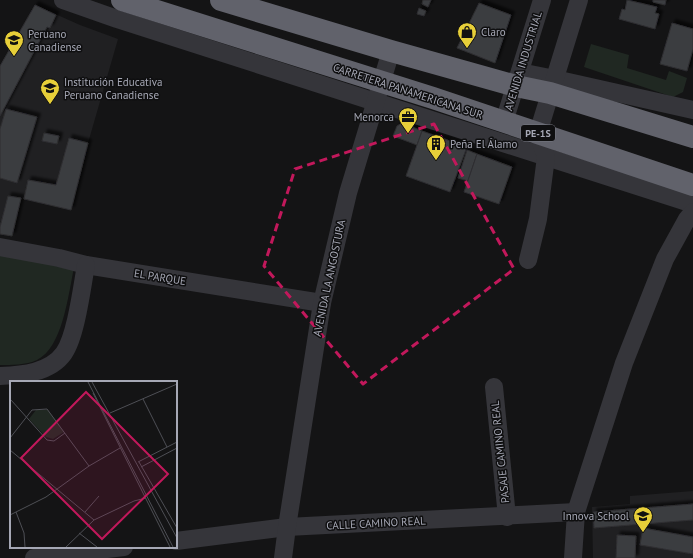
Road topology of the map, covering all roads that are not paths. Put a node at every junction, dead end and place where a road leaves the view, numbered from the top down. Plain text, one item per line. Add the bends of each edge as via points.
1 (63, 0) edge
2 (122, 0) edge
3 (221, 0) edge
4 (542, 0) edge
5 (578, 0) edge
6 (391, 51) junction
7 (518, 79) junction
8 (553, 86) junction
9 (379, 92) junction
10 (693, 109) edge
11 (504, 122) junction
12 (538, 133) junction
13 (693, 137) edge
14 (546, 157) junction
15 (693, 185) edge
16 (693, 204) edge
17 (693, 212) edge
18 (0, 246) edge
19 (528, 260) dead end
20 (86, 265) junction
21 (322, 303) junction
22 (0, 376) edge
23 (494, 387) dead end
24 (576, 512) junction
25 (507, 517) junction
26 (287, 527) junction
27 (177, 541) edge
28 (116, 548) edge
29 (34, 558) edge
30 (283, 558) edge
31 (573, 558) edge

1 - 9 street via 117,20
2 - 9 highway, CARRETERA PANAMERICANA SUR / PE-1S
3 - 6 highway
4 - 7 street, AVENIDA INDUSTRIAL
5 - 8 street
6 - 7 highway
6 - 9 street, AVENIDA LA ANGOSTURA
7 - 8 highway
7 - 11 street, AVENIDA INDUSTRIAL
8 - 10 street
8 - 12 street
8 - 13 highway
9 - 11 highway, CARRETERA PANAMERICANA SUR / PE-1S
9 - 14 street
9 - 21 street, AVENIDA LA ANGOSTURA via 348,193
11 - 12 highway, CARRETERA PANAMERICANA SUR / PE-1S
12 - 14 street
12 - 15 highway, CARRETERA PANAMERICANA SUR / PE-1S
14 - 16 street
14 - 19 street via 538,219
17 - 24 street via 665,258 624,363
18 - 20 street, EL PARQUE
20 - 21 street, EL PARQUE
20 - 22 street via 72,334 64,354 35,372 20,376
21 - 26 street, AVENIDA LA ANGOSTURA
23 - 25 street, PASAJE CAMINO REAL
24 - 25 street, CALLE CAMINO REAL
24 - 31 street
25 - 26 street, CALLE CAMINO REAL
26 - 27 street, CALLE CAMINO REAL
26 - 30 street, AVENIDA LA ANGOSTURA
28 - 29 street

